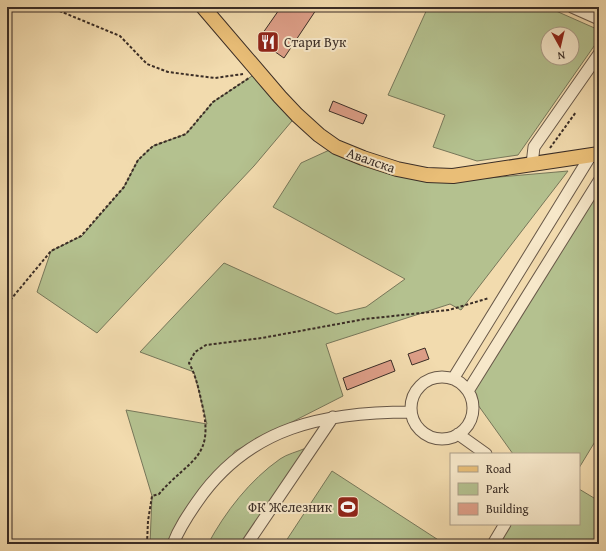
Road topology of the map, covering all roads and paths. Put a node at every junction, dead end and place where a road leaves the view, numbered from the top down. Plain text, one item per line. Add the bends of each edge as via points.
1 (50, 7) edge
2 (203, 7) edge
3 (572, 7) edge
4 (599, 19) edge
5 (599, 54) edge
6 (258, 72) junction
7 (576, 112) dead end
8 (551, 151) dead end
9 (595, 155) edge
10 (532, 164) junction
11 (599, 181) edge
12 (506, 294) junction
13 (7, 304) edge
14 (453, 379) junction
15 (468, 391) junction
16 (411, 412) junction
17 (333, 417) junction
18 (458, 434) junction
19 (485, 453) edge
20 (504, 525) edge
21 (147, 544) edge
22 (173, 544) edge
23 (247, 544) edge
24 (493, 544) edge

1 - 6 path via 120,36 147,64 168,72 215,78
2 - 6 main road, Авалска
3 - 4 street
5 - 10 street via 534,147
6 - 10 main road, Авалска via 319,135 336,147 382,165 427,175 453,176
6 - 13 path via 213,102 186,134 153,146 138,160 124,187 82,236 51,251
7 - 8 path via 552,144
9 - 10 main road, Авалска
9 - 12 street
11 - 15 street
12 - 14 street
12 - 21 path via 449,310 343,322 262,338 206,345 195,352 189,363 194,372 207,424 205,445 197,457 159,494 152,496
14 - 15 street
14 - 16 street via 443,377 423,384 416,391
15 - 18 street via 473,410 468,424
16 - 17 street via 376,412
16 - 18 street via 414,422 429,436 439,439
17 - 22 street via 287,429 250,449 208,487 185,519
17 - 23 street
18 - 19 street
20 - 24 street

